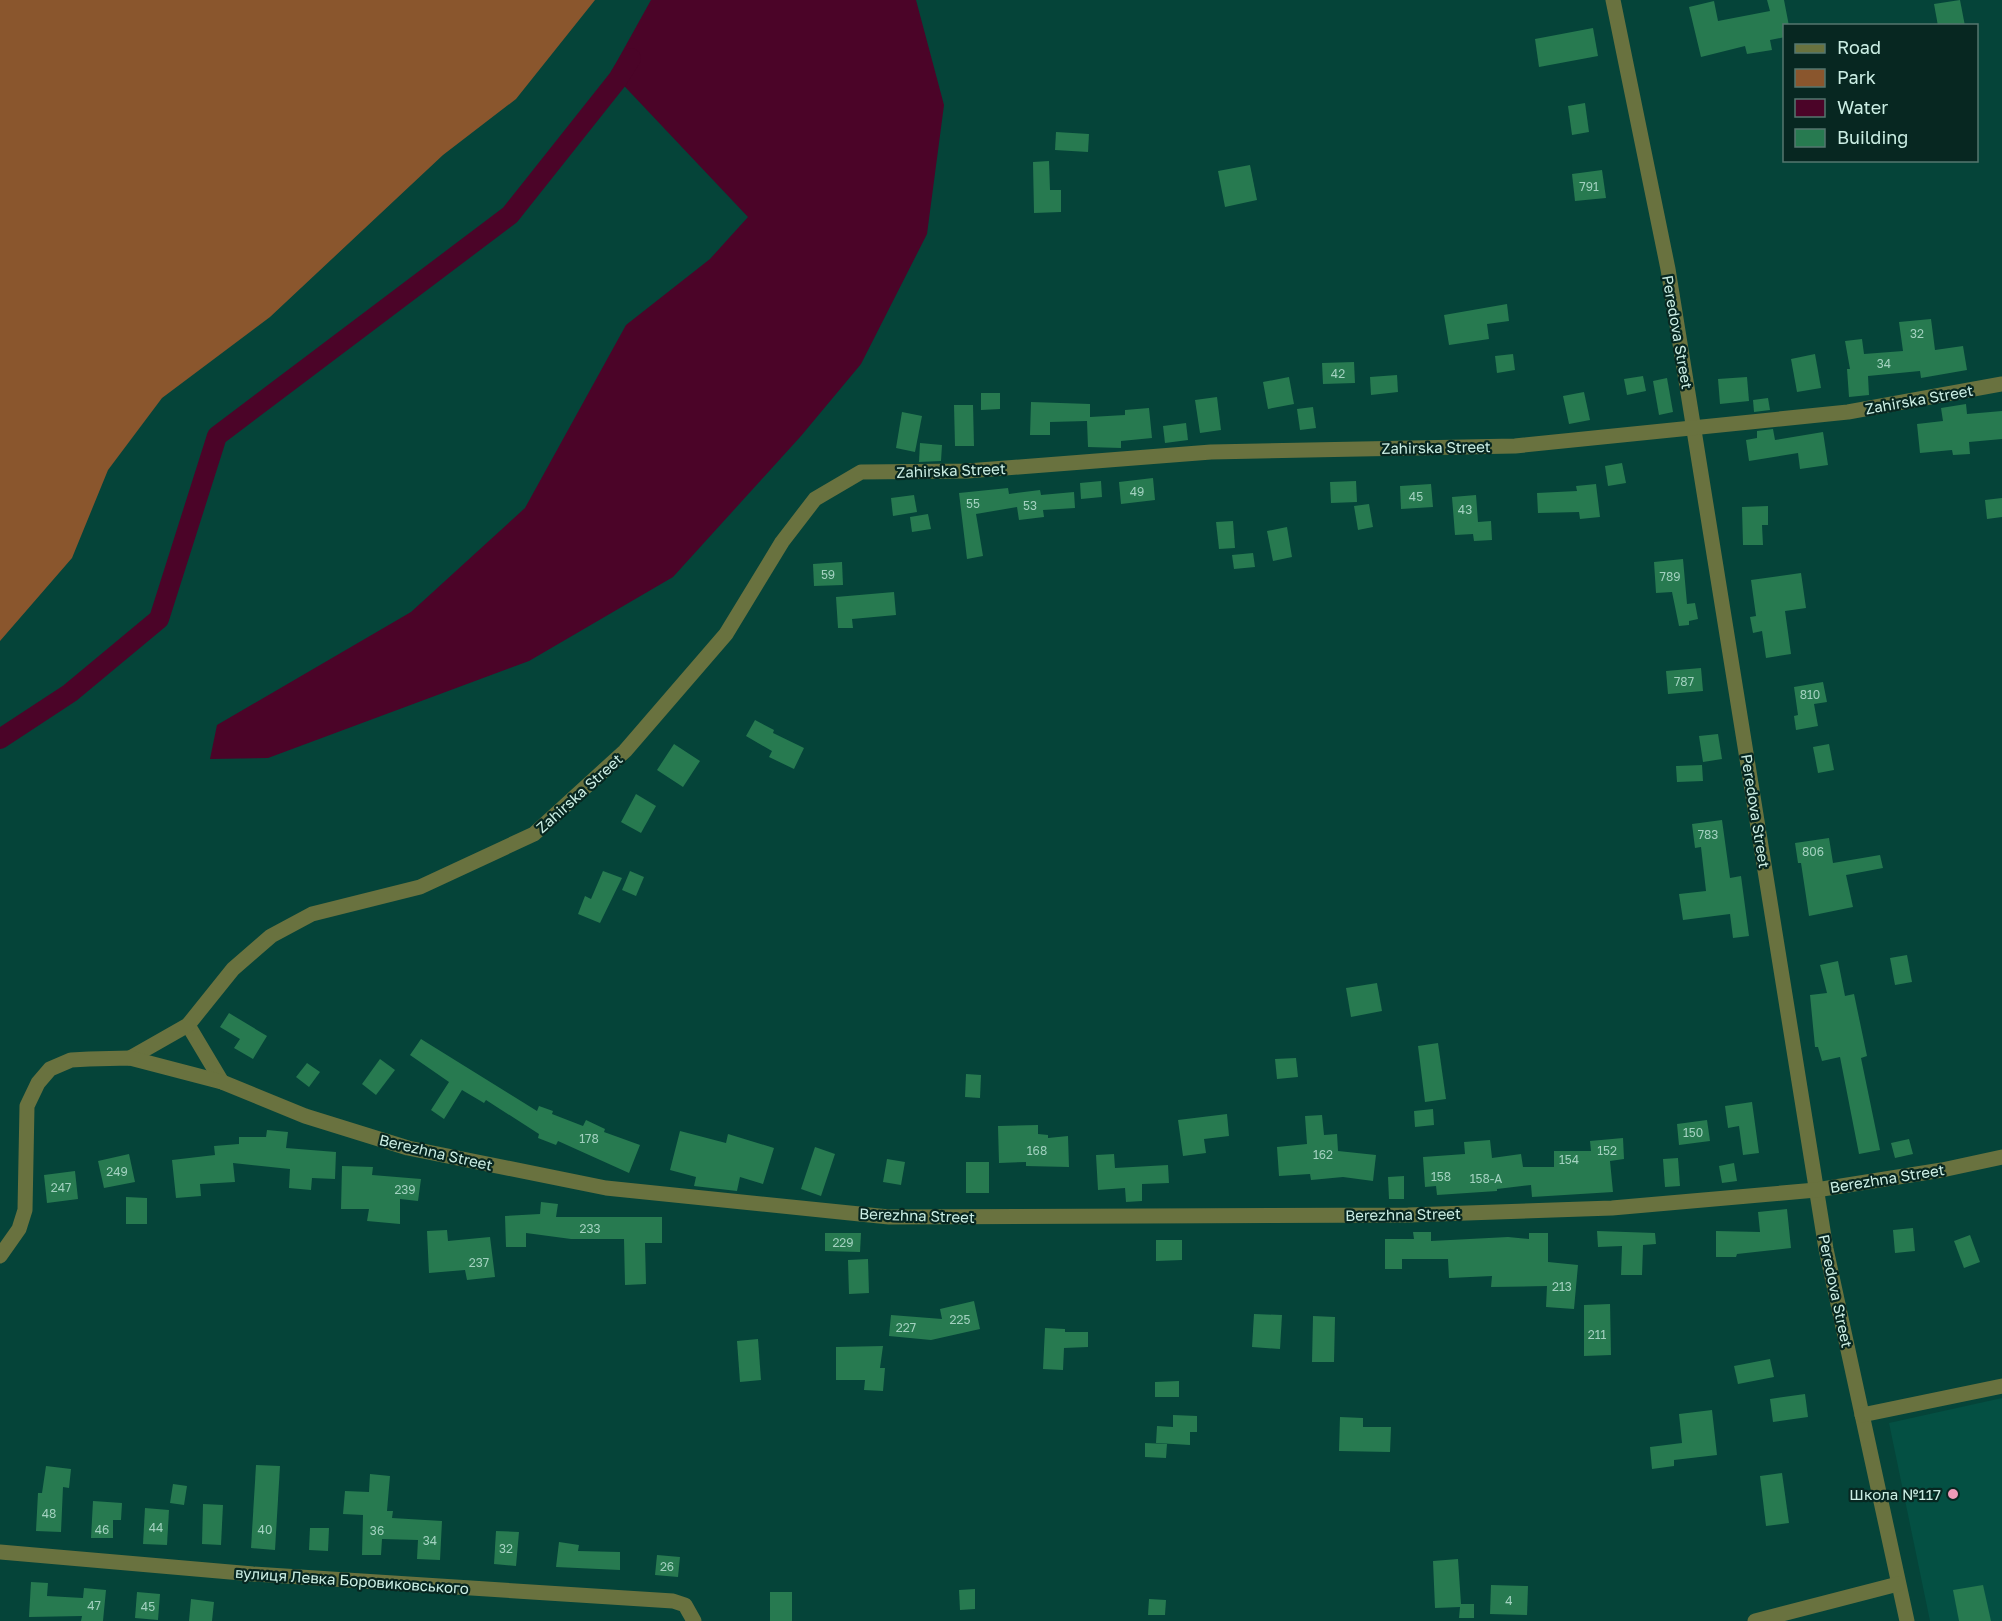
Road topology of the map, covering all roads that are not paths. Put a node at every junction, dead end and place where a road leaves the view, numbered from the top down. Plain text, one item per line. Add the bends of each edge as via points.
1 (1613, 0) edge
2 (2002, 384) edge
3 (1694, 428) junction
4 (188, 1025) junction
5 (130, 1058) junction
6 (222, 1082) junction
7 (2002, 1157) edge
8 (1816, 1190) junction
9 (0, 1256) edge
10 (2002, 1386) edge
11 (1862, 1415) junction
12 (0, 1552) edge
13 (1899, 1584) junction
14 (694, 1621) edge
15 (1755, 1621) edge
16 (1907, 1621) edge

1 - 3 street, Peredova Street via 1668,269
2 - 3 street, Zahirska Street via 1848,412
3 - 4 street, Zahirska Street via 1515,446 1211,452 967,471 861,472 815,499 782,543 726,634 625,752 534,834 420,887 312,914 271,936 233,969
3 - 8 street, Peredova Street
4 - 5 street, Zahirska Street
4 - 6 street
5 - 6 street, Berezhna Street
5 - 9 street, Berezhna Street via 71,1060 50,1069 38,1083 27,1106 25,1210 19,1229
6 - 8 street, Berezhna Street via 305,1116 408,1148 606,1188 889,1217 1408,1215 1612,1208
7 - 8 street, Berezhna Street
8 - 11 street, Peredova Street
10 - 11 street
11 - 13 street, Peredova Street
12 - 14 street, вулиця Левка Боровиковського via 253,1574 674,1601 685,1605
13 - 15 street
13 - 16 street, Peredova Street

